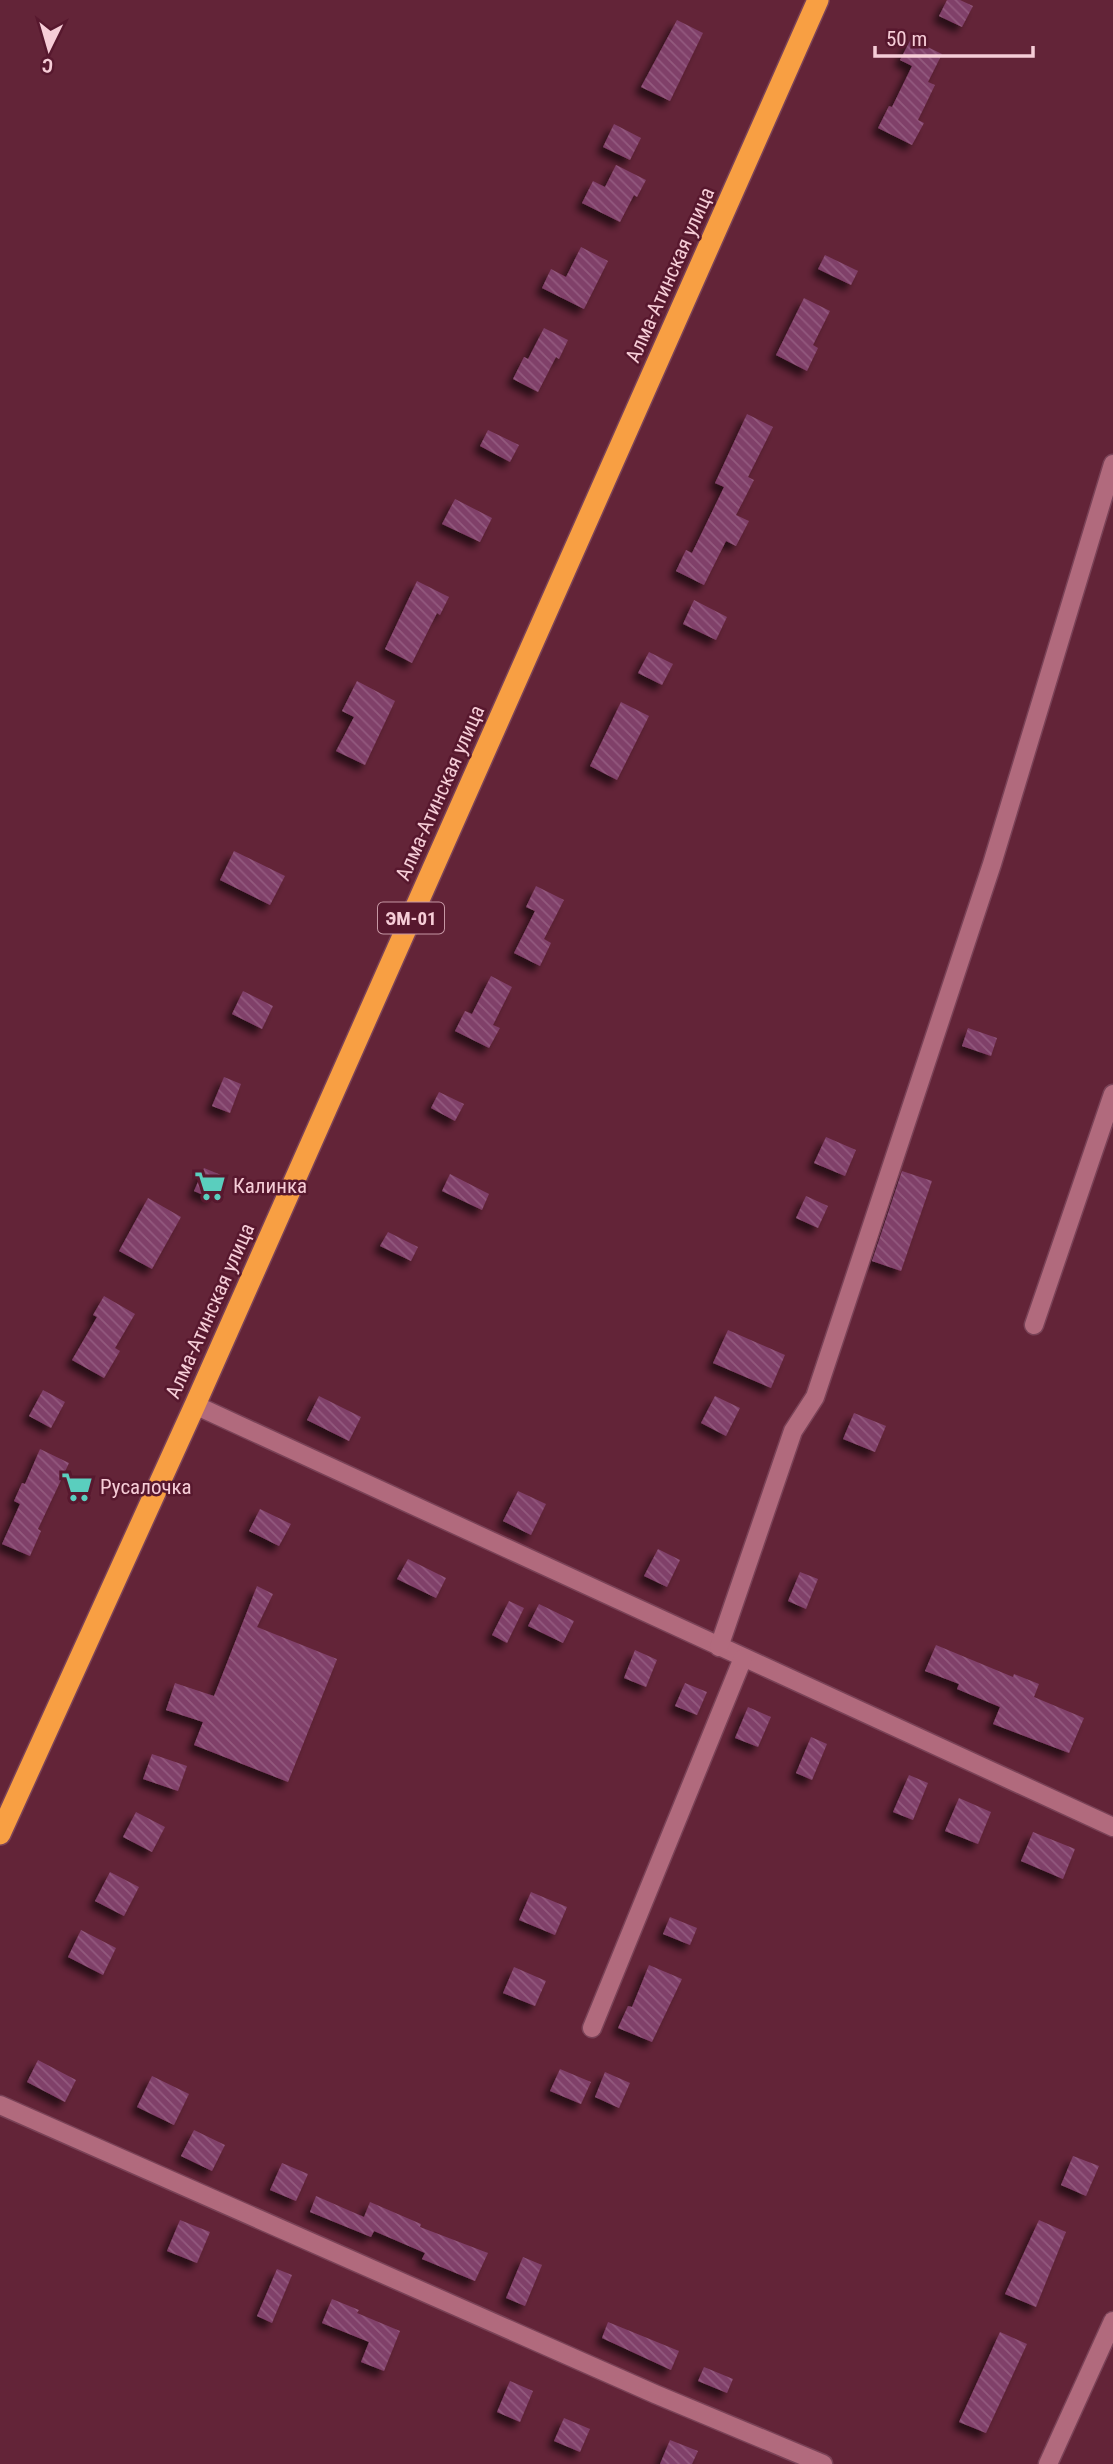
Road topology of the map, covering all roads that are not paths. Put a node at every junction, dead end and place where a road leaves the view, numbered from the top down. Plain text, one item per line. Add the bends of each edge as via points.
1 (818, 0) edge
2 (1113, 464) edge
3 (1113, 1094) edge
4 (1034, 1325) dead end
5 (195, 1405) junction
6 (719, 1647) junction
7 (743, 1657) junction
8 (1113, 1827) edge
9 (0, 1834) edge
10 (592, 2028) dead end
11 (0, 2105) edge
12 (1113, 2321) edge
13 (823, 2464) edge
14 (1048, 2464) edge

1 - 5 highway, Алма-Атинская улица / ЭМ-01
2 - 6 street via 992,864 905,1129 815,1396 793,1431
3 - 4 street
5 - 6 street
5 - 9 highway, Алма-Атинская улица / ЭМ-01
6 - 7 street
7 - 8 street
7 - 10 street
11 - 13 street
12 - 14 street

